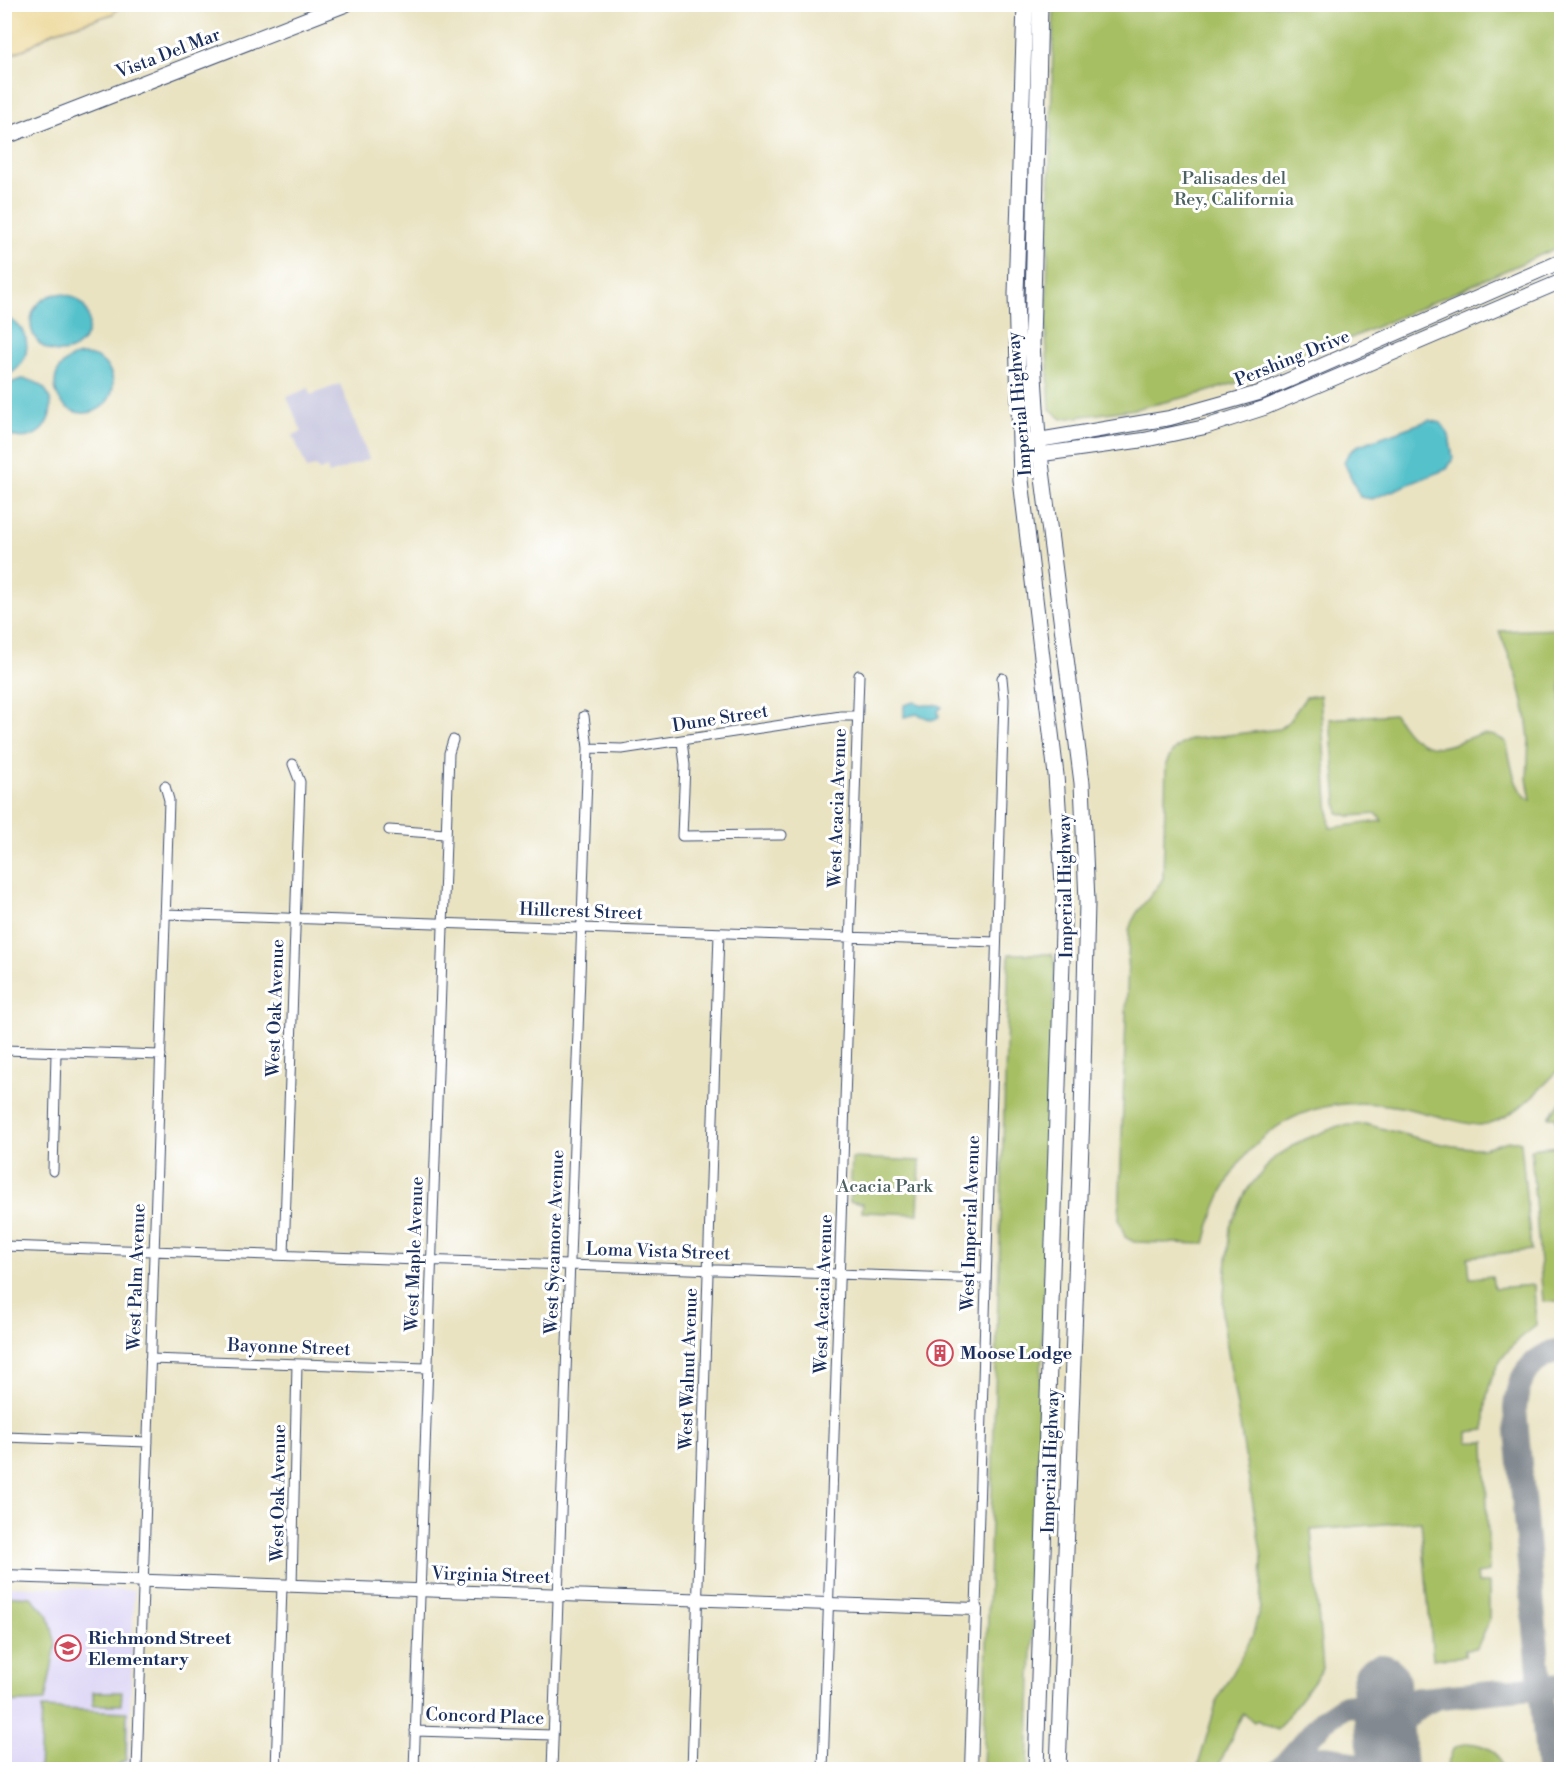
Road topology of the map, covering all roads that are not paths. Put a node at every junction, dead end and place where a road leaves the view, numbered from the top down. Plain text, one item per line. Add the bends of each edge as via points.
1 (346, 4) edge
2 (1025, 4) edge
3 (1040, 4) edge
4 (4, 137) edge
5 (1562, 261) edge
6 (1562, 281) edge
7 (1039, 447) junction
8 (1021, 450) junction
9 (859, 675) dead end
10 (1002, 678) dead end
11 (584, 716) dead end
12 (857, 716) junction
13 (453, 740) dead end
14 (681, 741) junction
15 (588, 748) junction
16 (293, 764) dead end
17 (165, 786) dead end
18 (389, 830) dead end
19 (446, 834) junction
20 (782, 835) dead end
21 (165, 914) junction
22 (295, 918) junction
23 (442, 923) junction
24 (581, 928) junction
25 (719, 933) junction
26 (850, 937) junction
27 (996, 942) junction
28 (1064, 951) junction
29 (1085, 1006) junction
30 (4, 1050) edge
31 (56, 1053) junction
32 (160, 1055) junction
33 (53, 1171) dead end
34 (4, 1246) edge
35 (154, 1251) junction
36 (284, 1255) junction
37 (431, 1260) junction
38 (570, 1265) junction
39 (707, 1269) junction
40 (840, 1274) junction
41 (986, 1279) junction
42 (150, 1359) junction
43 (297, 1364) junction
44 (427, 1368) junction
45 (4, 1437) edge
46 (148, 1442) junction
47 (4, 1576) edge
48 (144, 1581) junction
49 (287, 1586) junction
50 (420, 1590) junction
51 (560, 1595) junction
52 (698, 1599) junction
53 (829, 1604) junction
54 (976, 1609) junction
55 (415, 1731) junction
56 (554, 1735) junction
57 (137, 1770) edge
58 (276, 1770) edge
59 (414, 1770) edge
60 (552, 1770) edge
61 (692, 1770) edge
62 (823, 1770) edge
63 (971, 1770) edge
64 (1036, 1770) edge
65 (1058, 1770) edge

1 - 4 main road, Vista Del Mar
2 - 8 main road, Imperial Highway via 1016,286
3 - 7 main road, Imperial Highway via 1031,315
5 - 7 main road, Pershing Drive via 1259,393 1170,418
6 - 7 main road, Pershing Drive via 1264,408 1173,434
7 - 8 main road, Pershing Drive
7 - 29 main road, Imperial Highway via 1082,783 1087,902
8 - 28 main road, Imperial Highway via 1062,830
9 - 12 street, West Acacia Avenue
10 - 27 street, West Imperial Avenue
11 - 15 street, West Sycamore Avenue
12 - 14 street, Dune Street
12 - 26 street, West Acacia Avenue
13 - 19 street, West Maple Avenue via 449,753
14 - 15 street, Dune Street via 622,749
14 - 20 street via 685,765 682,836
15 - 24 street, West Sycamore Avenue
16 - 22 street, West Oak Avenue via 300,782
17 - 21 street, West Palm Avenue via 169,800
18 - 19 street
19 - 23 street, West Maple Avenue
21 - 22 street, Hillcrest Street
21 - 32 street, West Palm Avenue
22 - 23 street, Hillcrest Street
22 - 36 street, West Oak Avenue
23 - 24 street, Hillcrest Street
23 - 37 street, West Maple Avenue
24 - 25 street, Hillcrest Street
24 - 38 street, West Sycamore Avenue
25 - 26 street, Hillcrest Street
25 - 39 street, West Walnut Avenue
26 - 27 street, Hillcrest Street
26 - 40 street, West Acacia Avenue
27 - 41 street, West Imperial Avenue
28 - 29 main road via 1072,951 1080,958 1080,998
28 - 64 main road, Imperial Highway
29 - 65 main road, Imperial Highway
30 - 31 street
31 - 32 street
31 - 33 street
32 - 35 street, West Palm Avenue
34 - 35 street, Loma Vista Street
35 - 36 street, Loma Vista Street
35 - 42 street, West Palm Avenue
36 - 37 street, Loma Vista Street
37 - 38 street, Loma Vista Street
37 - 44 street, West Maple Avenue
38 - 39 street, Loma Vista Street
38 - 51 street, West Sycamore Avenue
39 - 40 street, Loma Vista Street
39 - 52 street, West Walnut Avenue
40 - 41 street, Loma Vista Street
40 - 53 street, West Acacia Avenue
41 - 54 street, West Imperial Avenue
42 - 43 street, Bayonne Street
42 - 46 street, West Palm Avenue
43 - 44 street, Bayonne Street
43 - 49 street, West Oak Avenue
44 - 50 street, West Maple Avenue
45 - 46 street
46 - 48 street, West Palm Avenue
47 - 48 street, Virginia Street
48 - 49 street, Virginia Street
48 - 57 street, West Palm Avenue
49 - 50 street, Virginia Street
49 - 58 street, West Oak Avenue
50 - 51 street, Virginia Street
50 - 55 street, West Maple Avenue
51 - 52 street, Virginia Street
51 - 56 street, West Sycamore Avenue
52 - 53 street, Virginia Street
52 - 61 street, West Walnut Avenue
53 - 54 street, Virginia Street
53 - 62 street, West Acacia Avenue
54 - 63 street, West Imperial Avenue
55 - 56 street, Concord Place
55 - 59 street, West Maple Avenue
56 - 60 street, West Sycamore Avenue

